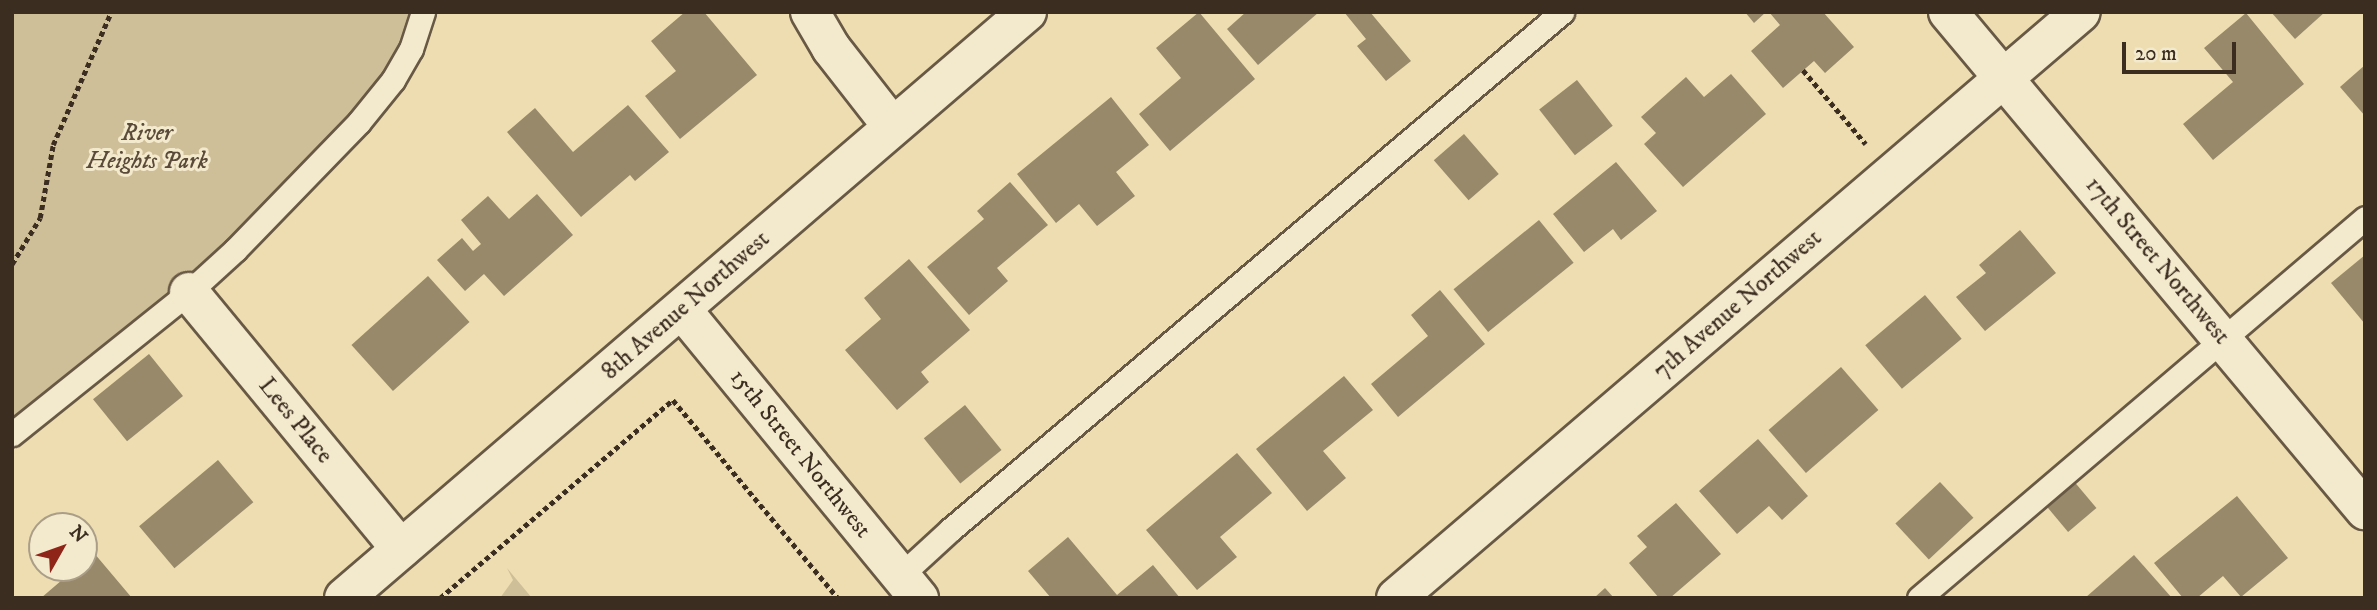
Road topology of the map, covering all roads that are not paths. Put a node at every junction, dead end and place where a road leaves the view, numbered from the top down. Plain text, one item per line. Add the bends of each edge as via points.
1 (423, 12) edge
2 (810, 12) edge
3 (1027, 12) edge
4 (1562, 12) edge
5 (1948, 12) edge
6 (2081, 12) edge
7 (2003, 78) junction
8 (892, 126) junction
9 (2365, 218) edge
10 (189, 292) junction
11 (683, 310) junction
12 (2223, 340) junction
13 (12, 434) edge
14 (2365, 510) edge
15 (401, 550) junction
16 (909, 587) edge
17 (344, 598) edge
18 (1396, 598) edge
19 (1919, 598) edge

1 - 10 lane via 411,49 393,80 359,122
2 - 8 street via 831,48
3 - 8 street, 8th Avenue Northwest
4 - 16 lane via 950,530
5 - 7 street, 17th Street Northwest
6 - 7 street, 7th Avenue Northwest
7 - 12 street, 17th Street Northwest
7 - 18 street, 7th Avenue Northwest
8 - 11 street, 8th Avenue Northwest
9 - 12 lane
10 - 13 lane
10 - 15 street, Lees Place
11 - 15 street, 8th Avenue Northwest
11 - 16 street, 15th Street Northwest
12 - 14 street, 17th Street Northwest
12 - 19 lane
15 - 17 street, 8th Avenue Northwest

